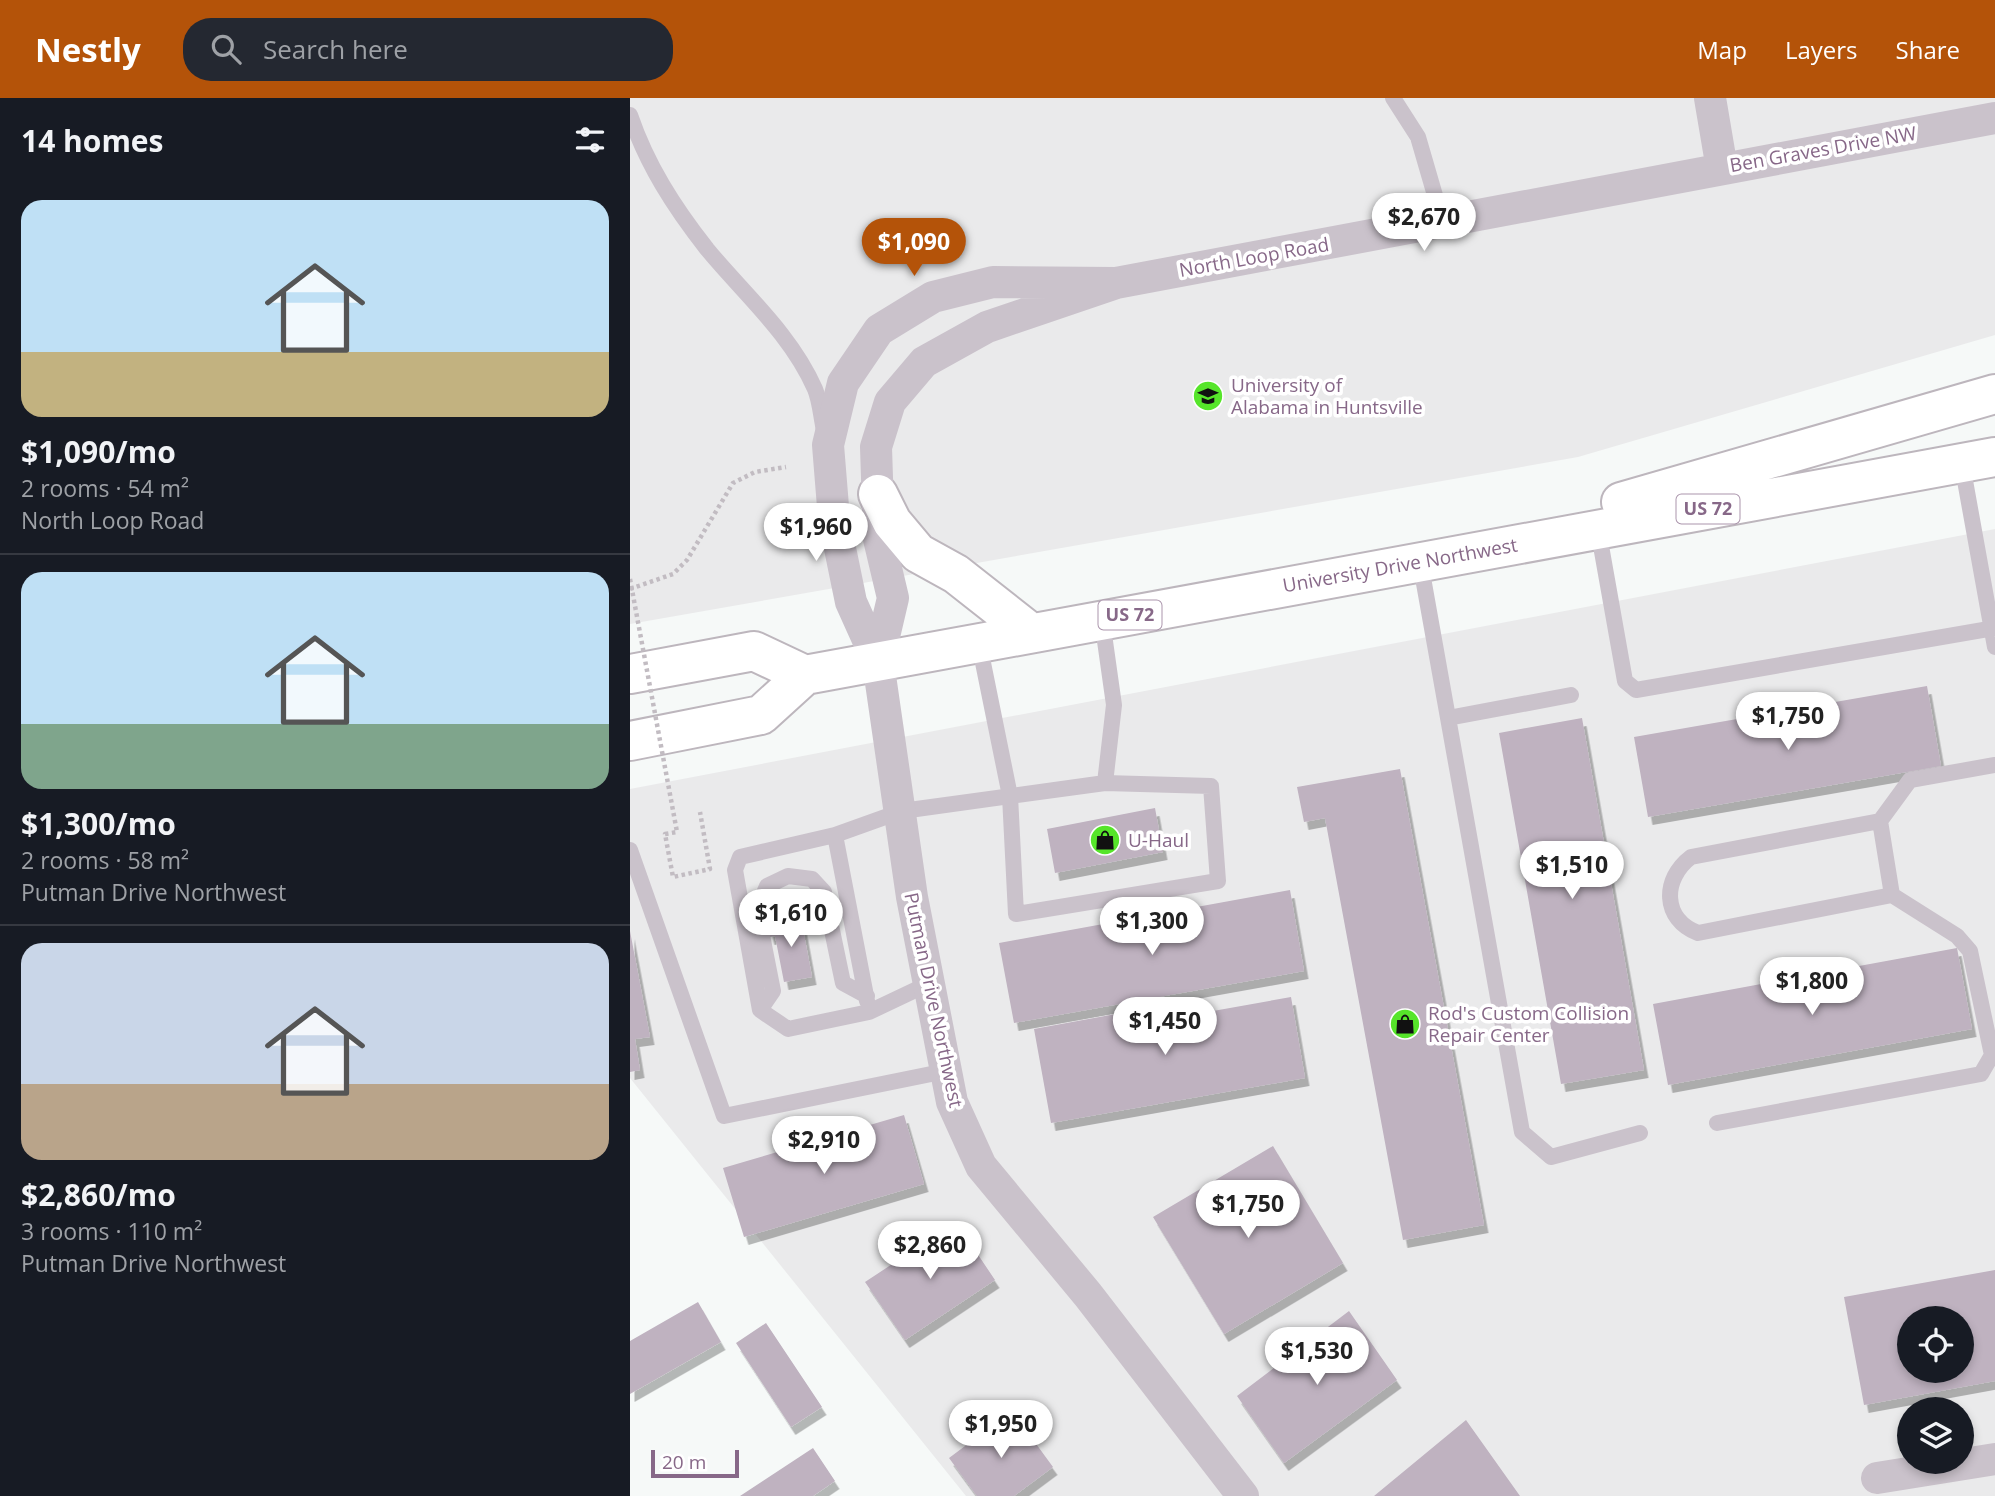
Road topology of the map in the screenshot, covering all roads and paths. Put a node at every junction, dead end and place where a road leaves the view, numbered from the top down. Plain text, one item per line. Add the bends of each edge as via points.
1 (1393, 98) edge
2 (1710, 98) edge
3 (630, 115) edge
4 (1995, 117) edge
5 (1722, 169) junction
6 (1443, 223) junction
7 (1116, 283) junction
8 (1995, 394) edge
9 (828, 445) junction
10 (1978, 460) edge
11 (786, 467) dead end
12 (878, 494) junction
13 (1598, 529) junction
14 (1420, 561) junction
15 (1382, 568) junction
16 (630, 579) edge
17 (630, 589) edge
18 (1102, 620) junction
19 (1993, 628) edge
20 (1031, 633) junction
21 (978, 643) junction
22 (1995, 647) edge
23 (878, 662) junction
24 (630, 674) edge
25 (805, 675) junction
26 (1571, 695) dead end
27 (1448, 719) junction
28 (630, 741) edge
29 (1995, 765) edge
30 (1105, 783) junction
31 (1010, 796) junction
32 (902, 811) junction
33 (701, 812) dead end
34 (1880, 821) junction
35 (835, 835) junction
36 (630, 850) edge
37 (1892, 895) junction
38 (928, 984) junction
39 (868, 1004) junction
40 (760, 1010) junction
41 (946, 1071) junction
42 (1717, 1123) dead end
43 (1640, 1133) dead end
44 (1995, 1459) edge
45 (1877, 1478) dead end
46 (1243, 1496) edge

1 - 6 lane via 1418,137
2 - 5 street, Ben Graves Drive NW
3 - 9 lane via 665,192 783,335 815,390
4 - 5 street, Ben Graves Drive NW
5 - 6 street, North Loop Road
6 - 7 street, North Loop Road
7 - 9 street, North Loop Road via 993,282 933,296 879,330 843,383
7 - 12 street, North Loop Road via 987,327 924,362 890,402 876,447
8 - 15 highway
9 - 23 street, North Loop Road via 834,519 851,602
10 - 13 highway, University Drive Northwest / US 72
10 - 19 lane
11 - 17 path via 755,472 733,483 687,560 673,574
12 - 20 highway via 892,522 918,553 956,574
12 - 23 street, North Loop Road via 879,539 893,598
13 - 14 highway, University Drive Northwest / US 72
13 - 19 lane via 1625,681 1636,690
14 - 15 highway, University Drive Northwest / US 72
14 - 27 lane
15 - 18 highway, University Drive Northwest / US 72
16 - 33 path, bridge via 677,832 665,834 673,877 710,869
18 - 20 highway, University Drive Northwest / US 72
18 - 30 lane via 1114,705
19 - 22 lane
20 - 21 highway, University Drive Northwest / US 72
21 - 23 highway, University Drive Northwest / US 72
21 - 31 lane
23 - 25 highway, University Drive Northwest / US 72
23 - 32 street, Putman Drive Northwest
24 - 25 highway via 754,651
25 - 28 highway via 761,715
26 - 27 lane
27 - 43 lane via 1522,1132 1551,1157
29 - 34 lane via 1910,780
30 - 31 lane
30 - 31 lane via 1211,786 1218,881 1016,914
31 - 32 lane
32 - 35 lane
32 - 38 street, Putman Drive Northwest
34 - 37 lane
34 - 37 lane via 1691,857 1670,881 1674,915 1683,927 1699,933
35 - 39 lane
35 - 40 lane via 740,857 735,870
36 - 41 lane via 724,1116
37 - 42 lane via 1957,936 1970,951 1992,1055 1980,1074
38 - 39 lane
38 - 41 street, Putman Drive Northwest
39 - 40 lane via 788,1029
39 - 40 lane via 843,983 824,892 812,879 788,876 767,886 757,910 773,991
41 - 46 street, Putman Drive Northwest via 952,1102 981,1166 1088,1295
44 - 45 street

